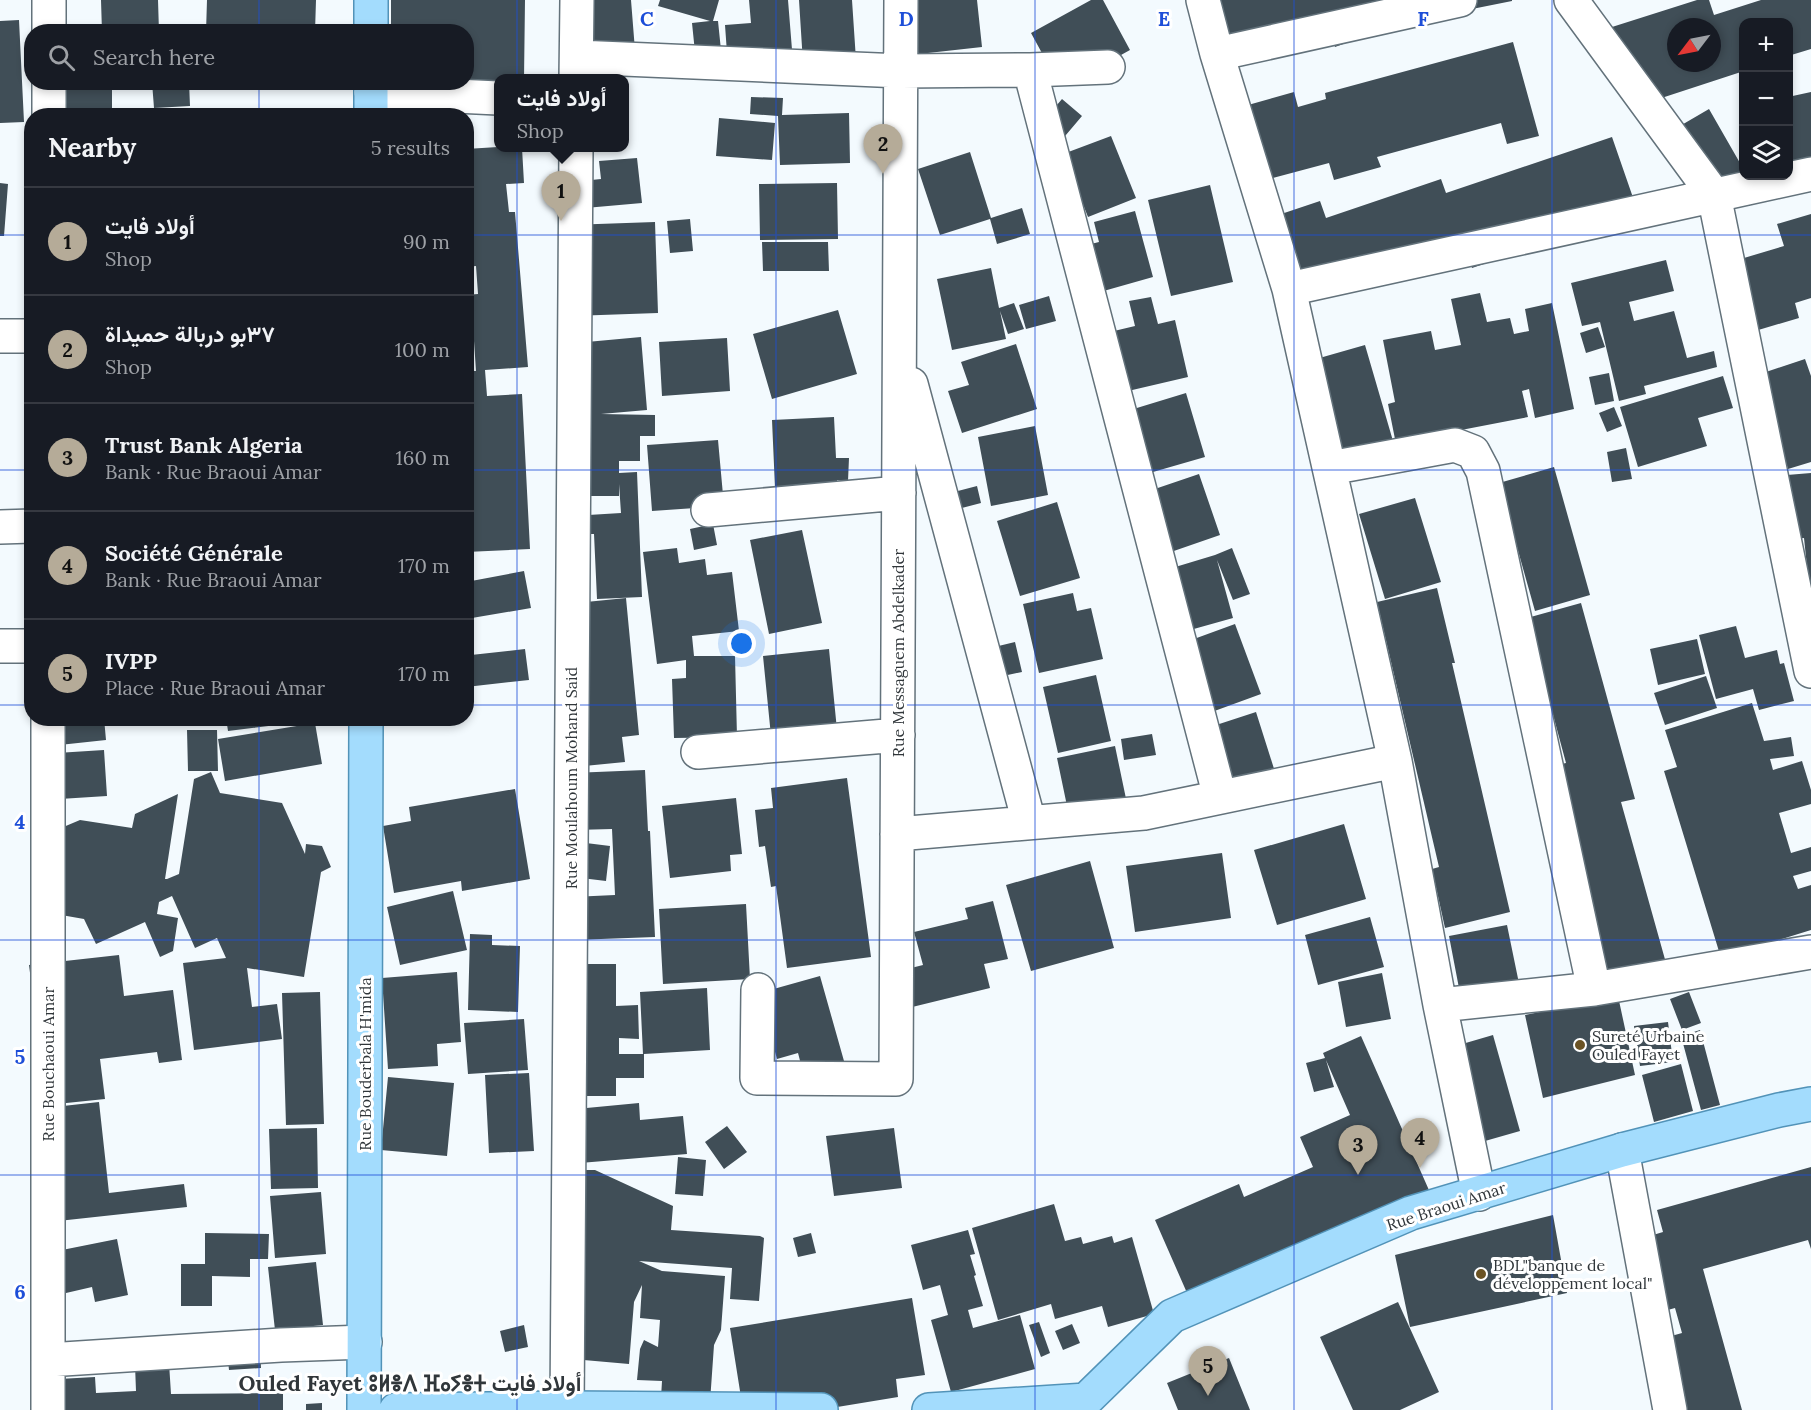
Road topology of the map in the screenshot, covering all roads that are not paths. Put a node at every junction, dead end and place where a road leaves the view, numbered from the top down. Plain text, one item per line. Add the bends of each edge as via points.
1 (49, 0) edge
2 (371, 0) edge
3 (577, 0) edge
4 (901, 0) edge
5 (1203, 0) edge
6 (1460, 0) edge
7 (1571, 0) edge
8 (49, 24) edge
9 (371, 24) edge
10 (1217, 54) junction
11 (1108, 67) dead end
12 (577, 68) edge
13 (1030, 70) junction
14 (901, 71) junction
15 (49, 90) edge
16 (371, 97) edge
17 (494, 98) edge
18 (49, 108) edge
19 (576, 152) edge
20 (1811, 174) edge
21 (1714, 195) junction
22 (1289, 289) junction
23 (0, 336) edge
24 (24, 336) edge
25 (900, 341) junction
26 (1330, 468) junction
27 (899, 493) junction
28 (708, 510) dead end
29 (24, 526) edge
30 (0, 527) edge
31 (0, 646) edge
32 (24, 646) edge
33 (1811, 671) edge
34 (48, 726) edge
35 (366, 726) edge
36 (898, 735) junction
37 (698, 752) dead end
38 (1395, 761) junction
39 (1220, 797) junction
40 (1029, 822) junction
41 (897, 834) junction
42 (1811, 952) edge
43 (1594, 989) junction
44 (758, 990) dead end
45 (1440, 1005) junction
46 (1811, 1104) edge
47 (1622, 1150) junction
48 (1479, 1194) junction
49 (365, 1342) junction
50 (48, 1360) junction
51 (1091, 1405) edge
52 (567, 1409) edge
53 (48, 1410) edge
54 (364, 1410) edge
55 (396, 1410) edge
56 (821, 1410) edge
57 (929, 1410) edge
58 (1670, 1410) edge

1 - 8 street
2 - 9 main road
3 - 12 street
4 - 14 street, Rue Messaguem Abdelkader
5 - 10 street
6 - 10 street
7 - 21 street
10 - 22 street
11 - 13 street
12 - 14 street
13 - 14 street
13 - 39 street
14 - 25 street, Rue Messaguem Abdelkader
15 - 18 street
16 - 17 street
19 - 52 street, Rue Moulahoum Mohand Said
20 - 21 street
21 - 22 street
21 - 33 street
22 - 26 street
23 - 24 street
25 - 27 street, Rue Messaguem Abdelkader
25 - 40 street
26 - 38 street
26 - 43 street via 1455,445 1473,452 1483,471
27 - 28 street
27 - 36 street, Rue Messaguem Abdelkader
29 - 30 street
31 - 32 street
34 - 50 street, Rue Bouchaoui Amar
35 - 49 main road, Rue Bouderbala H'mida
36 - 37 street
36 - 41 street, Rue Messaguem Abdelkader
38 - 39 street
38 - 45 street
39 - 40 street via 1144,813
40 - 41 street
41 - 44 street, Rue Messaguem Abdelkader via 896,1078 757,1078
42 - 43 street
43 - 45 street
45 - 48 street
46 - 47 main road, Rue Braoui Amar
47 - 48 main road, Rue Braoui Amar
47 - 58 street
48 - 51 main road, Rue Braoui Amar via 1411,1213 1172,1317
49 - 50 street
49 - 54 main road, Rue Bouderbala H'mida
50 - 53 street, Rue Bouchaoui Amar
51 - 57 main road
52 - 55 main road
52 - 56 main road

